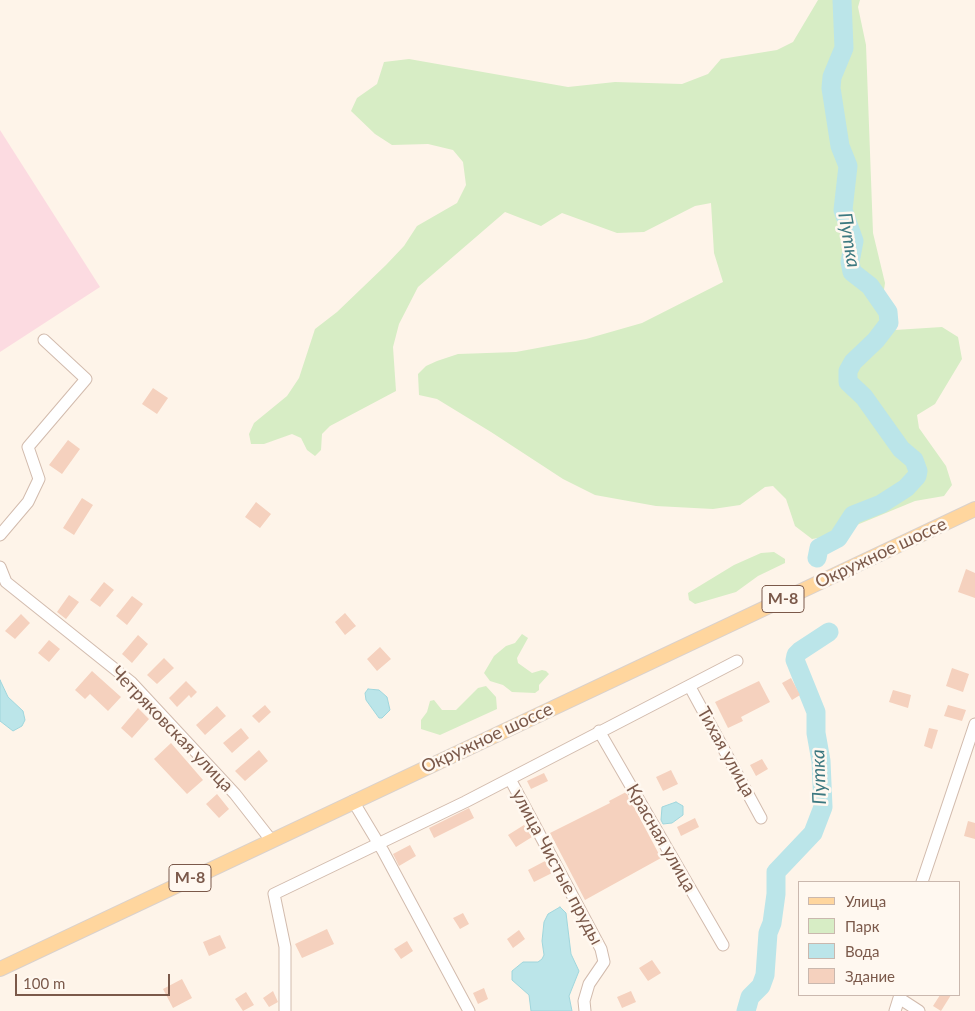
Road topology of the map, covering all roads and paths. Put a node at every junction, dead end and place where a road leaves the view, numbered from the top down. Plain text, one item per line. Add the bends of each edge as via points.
1 (44, 340) dead end
2 (975, 509) edge
3 (0, 534) edge
4 (0, 567) edge
5 (737, 661) dead end
6 (690, 687) junction
7 (975, 724) edge
8 (599, 732) junction
9 (510, 779) junction
10 (353, 801) junction
11 (761, 818) dead end
12 (271, 840) junction
13 (379, 845) junction
14 (922, 881) edge
15 (723, 945) dead end
16 (0, 970) edge
17 (900, 996) edge
18 (285, 1011) edge
19 (469, 1011) edge
20 (585, 1011) edge
21 (895, 1011) edge
22 (919, 1011) edge

1 - 3 street via 86,379 28,447 39,479 28,502
2 - 10 main road, Окружное шоссе / М-8
4 - 12 street, Четряковская улица via 6,582 131,682 236,794
5 - 6 street via 706,675
6 - 8 street
6 - 11 street, Тихая улица
7 - 14 street
8 - 9 street
8 - 15 street, Красная улица
9 - 13 street
9 - 20 street, улица Чистые пруды via 601,949 604,962 589,984
10 - 12 main road, Окружное шоссе / М-8
10 - 13 street
12 - 16 main road, Окружное шоссе / М-8
13 - 18 street via 274,894 285,947
13 - 19 street
17 - 21 street
17 - 22 street

